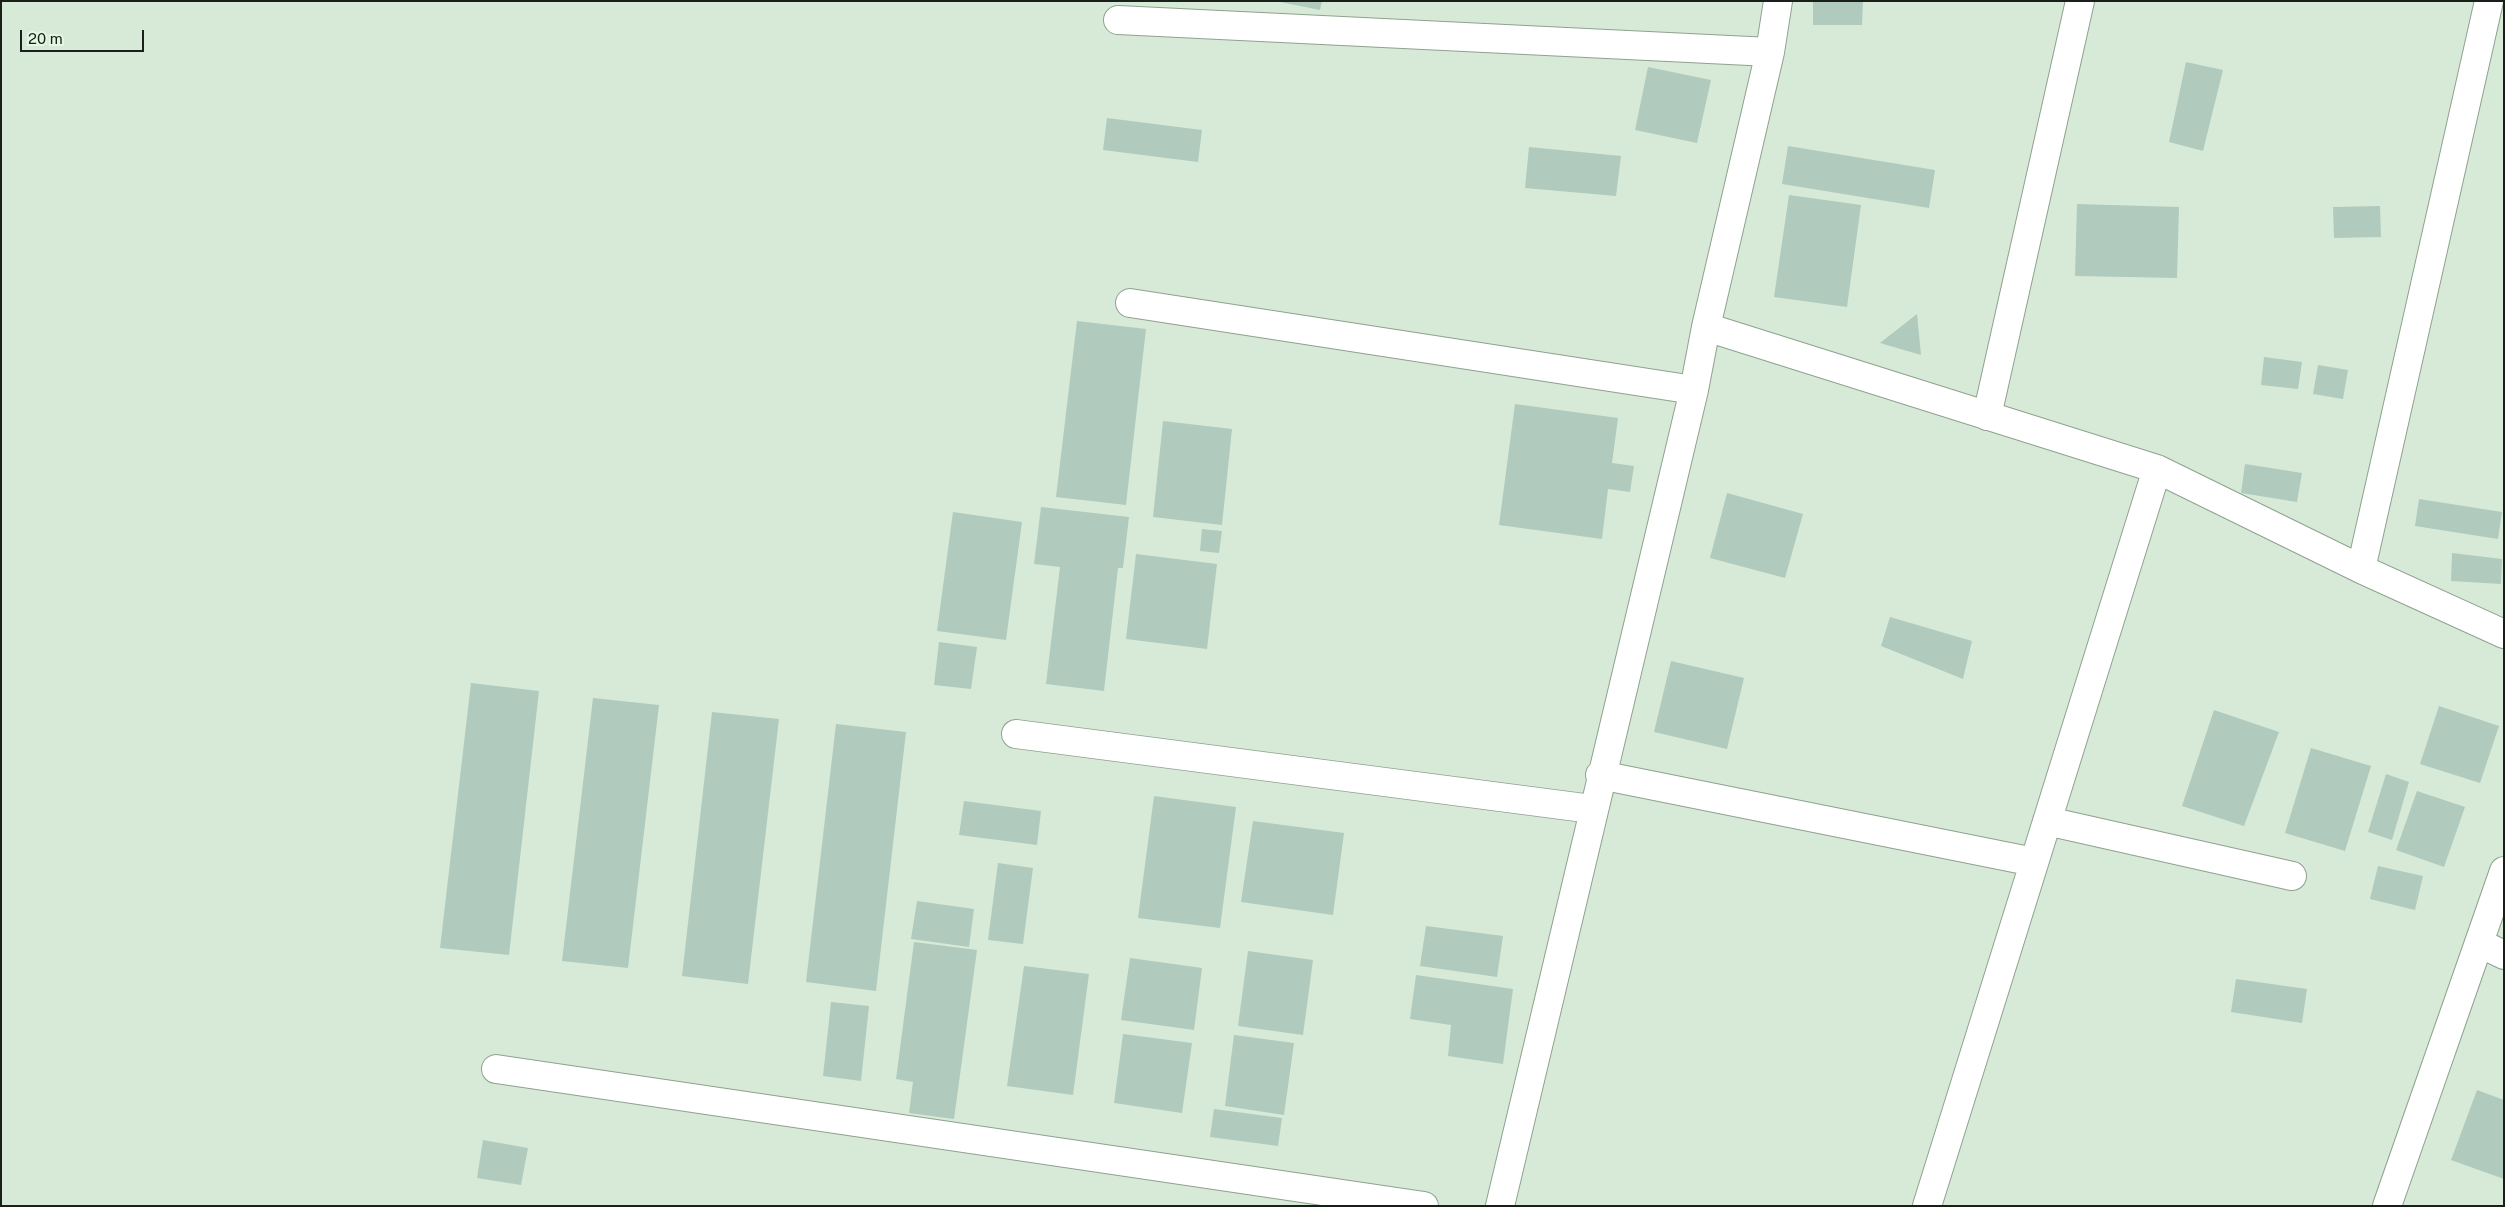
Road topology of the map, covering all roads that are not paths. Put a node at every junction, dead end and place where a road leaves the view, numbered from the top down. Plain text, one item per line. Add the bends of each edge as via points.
1 (1778, 1) edge
2 (2080, 1) edge
3 (2489, 1) edge
4 (1118, 20) dead end
5 (1770, 52) junction
6 (1130, 303) dead end
7 (1706, 327) junction
8 (1694, 390) junction
9 (1986, 416) junction
10 (2157, 469) junction
11 (2361, 569) junction
12 (2504, 634) edge
13 (1016, 734) dead end
14 (1600, 775) junction
15 (1592, 809) junction
16 (2047, 821) junction
17 (2034, 862) junction
18 (2504, 870) edge
19 (2292, 876) dead end
20 (2479, 943) junction
21 (2504, 955) edge
22 (496, 1070) dead end
23 (1424, 1206) edge
24 (1500, 1206) edge
25 (1928, 1206) edge
26 (2388, 1206) edge

1 - 5 street
2 - 9 street
3 - 11 street
4 - 5 street
5 - 7 street
6 - 8 street
7 - 8 street
7 - 9 street
8 - 14 street
9 - 10 street
10 - 11 street
10 - 16 street
11 - 12 street
13 - 15 street
14 - 15 street
14 - 17 street
15 - 24 street
16 - 17 street
16 - 19 street
17 - 25 street
18 - 20 street
20 - 21 street
20 - 26 street
22 - 23 street

